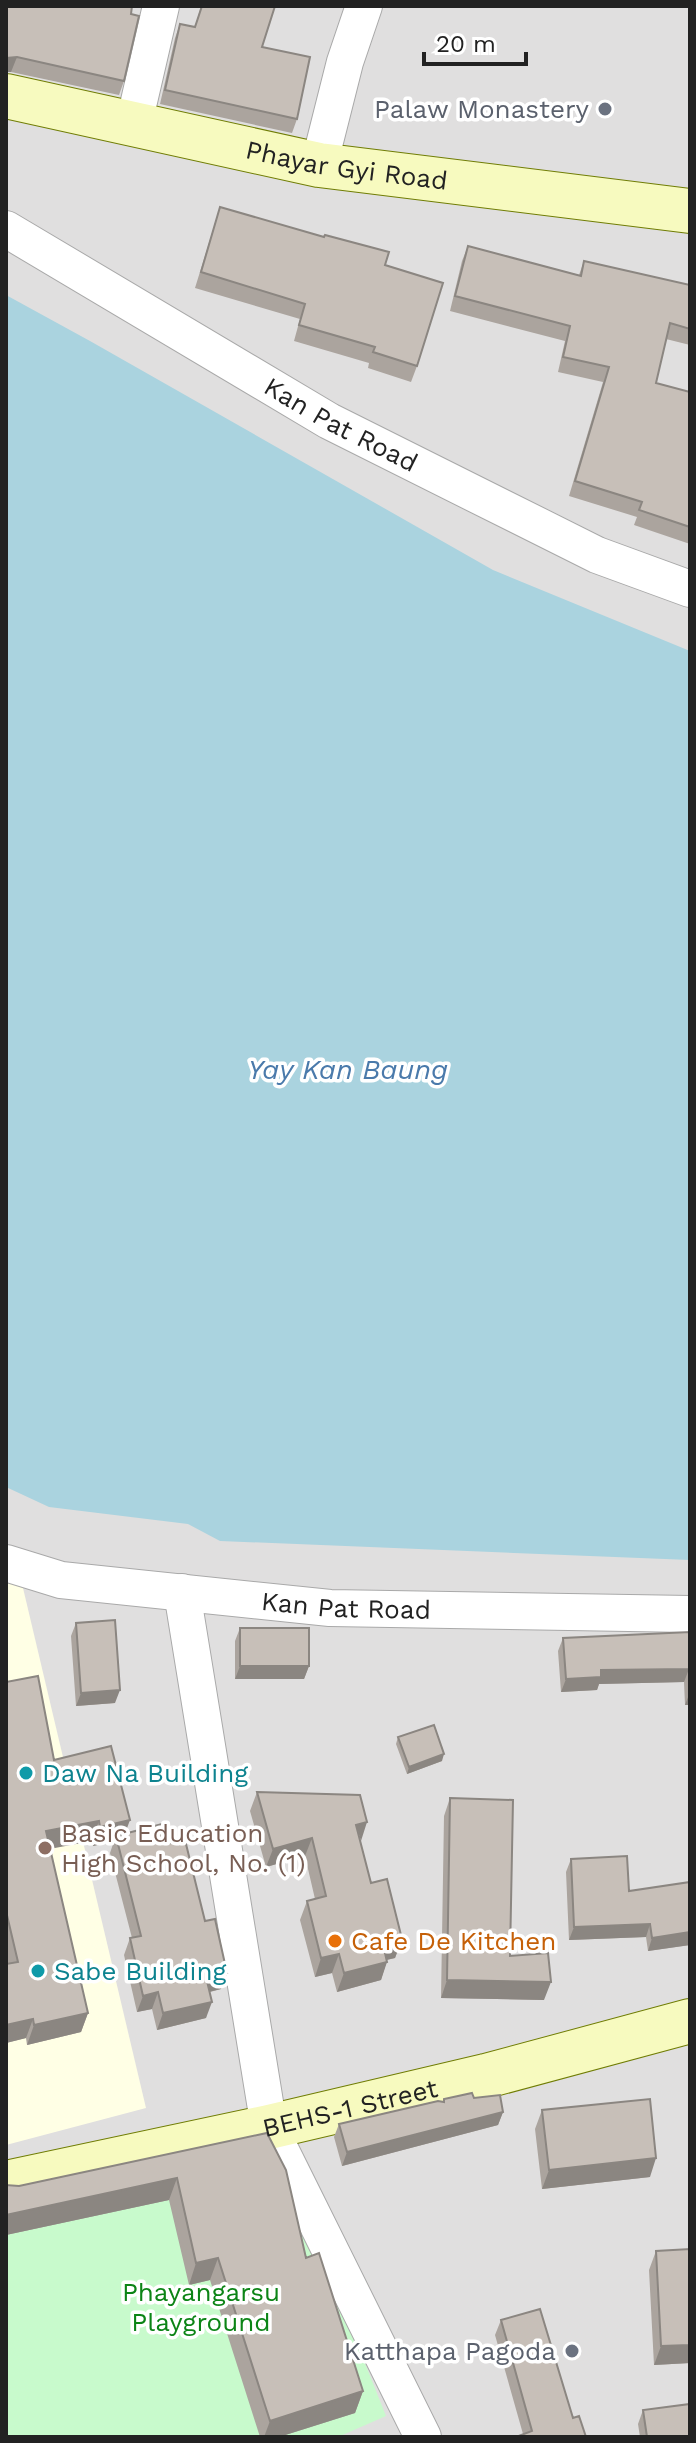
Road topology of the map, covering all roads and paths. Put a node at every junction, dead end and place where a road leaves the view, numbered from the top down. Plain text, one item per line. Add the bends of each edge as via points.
1 (161, 6) edge
2 (364, 6) edge
3 (6, 96) edge
4 (134, 123) junction
5 (319, 165) junction
6 (690, 211) edge
7 (6, 229) edge
8 (690, 589) edge
9 (6, 1563) edge
10 (182, 1592) junction
11 (690, 1614) edge
12 (690, 2021) edge
13 (269, 2127) junction
14 (6, 2183) edge
15 (411, 2433) edge

1 - 4 street
2 - 5 street
3 - 4 main road, Phayar Gyi Road
4 - 5 main road, Phayar Gyi Road
5 - 6 main road, Phayar Gyi Road
7 - 8 street, Kan Pat Road via 329,421 597,555
9 - 10 street, Kan Pat Road via 61,1580
10 - 11 street, Kan Pat Road via 330,1608
10 - 13 street
12 - 13 main road, BEHS-1 Street
13 - 14 main road, BEHS-1 Street
13 - 15 street

